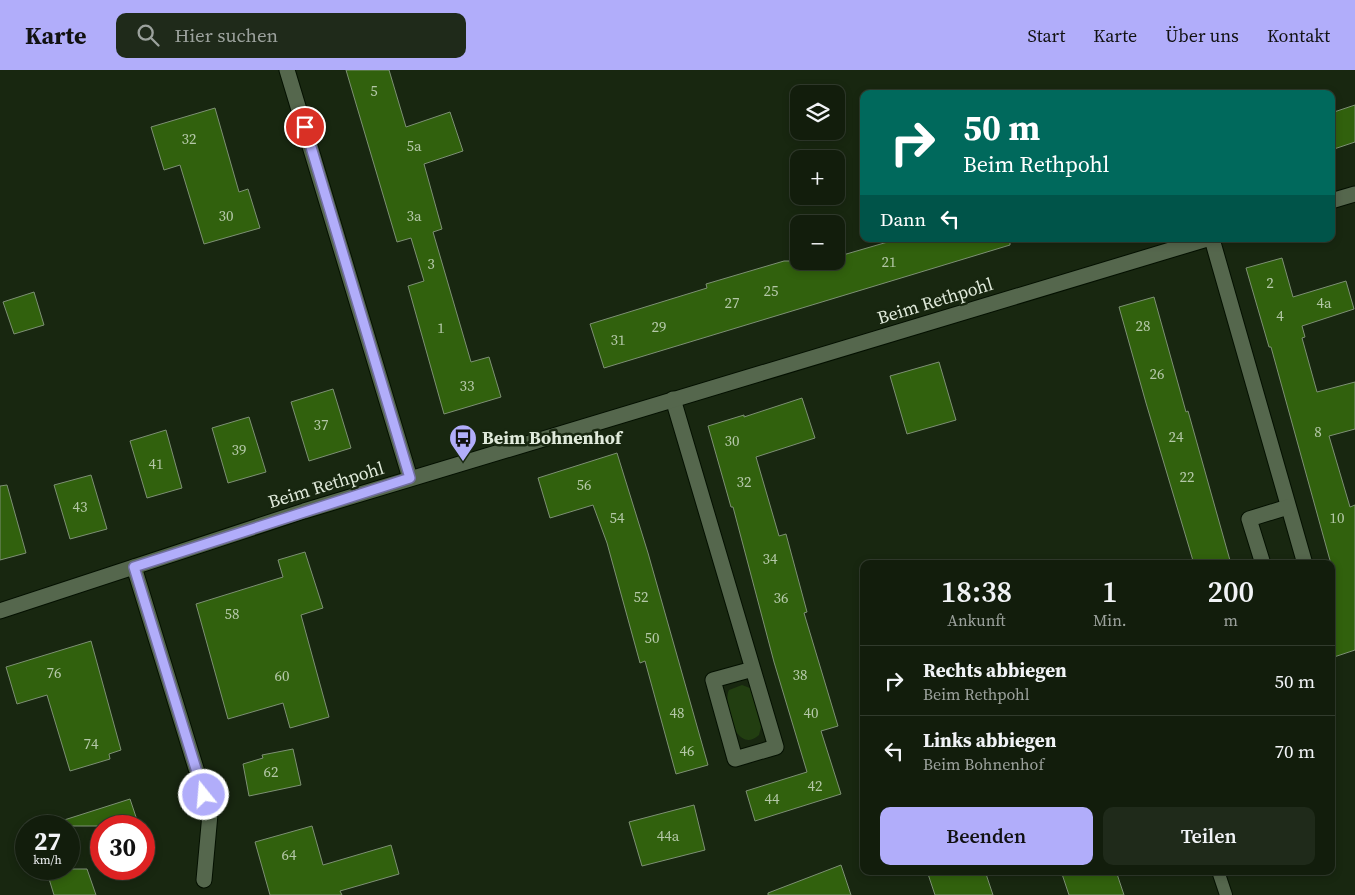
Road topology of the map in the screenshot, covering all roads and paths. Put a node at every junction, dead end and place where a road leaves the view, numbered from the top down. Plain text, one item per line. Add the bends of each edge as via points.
1 (288, 70) edge
2 (1355, 194) edge
3 (1335, 200) edge
4 (1197, 242) edge
5 (1213, 242) edge
6 (673, 399) junction
7 (410, 478) junction
8 (1288, 507) junction
9 (1262, 560) edge
10 (1304, 560) edge
11 (134, 567) junction
12 (0, 611) edge
13 (753, 669) junction
14 (1219, 875) edge
15 (204, 880) dead end
16 (1226, 895) edge

1 - 7 street
2 - 3 street
4 - 6 street, Beim Rethpohl
5 - 8 street
6 - 7 street, Beim Rethpohl
6 - 13 street
7 - 11 street, Beim Rethpohl
8 - 9 street via 1249,519
8 - 10 street
11 - 12 street, Beim Rethpohl
11 - 15 street via 210,814
13 - 13 street via 713,680 735,759 776,747
14 - 16 lane

